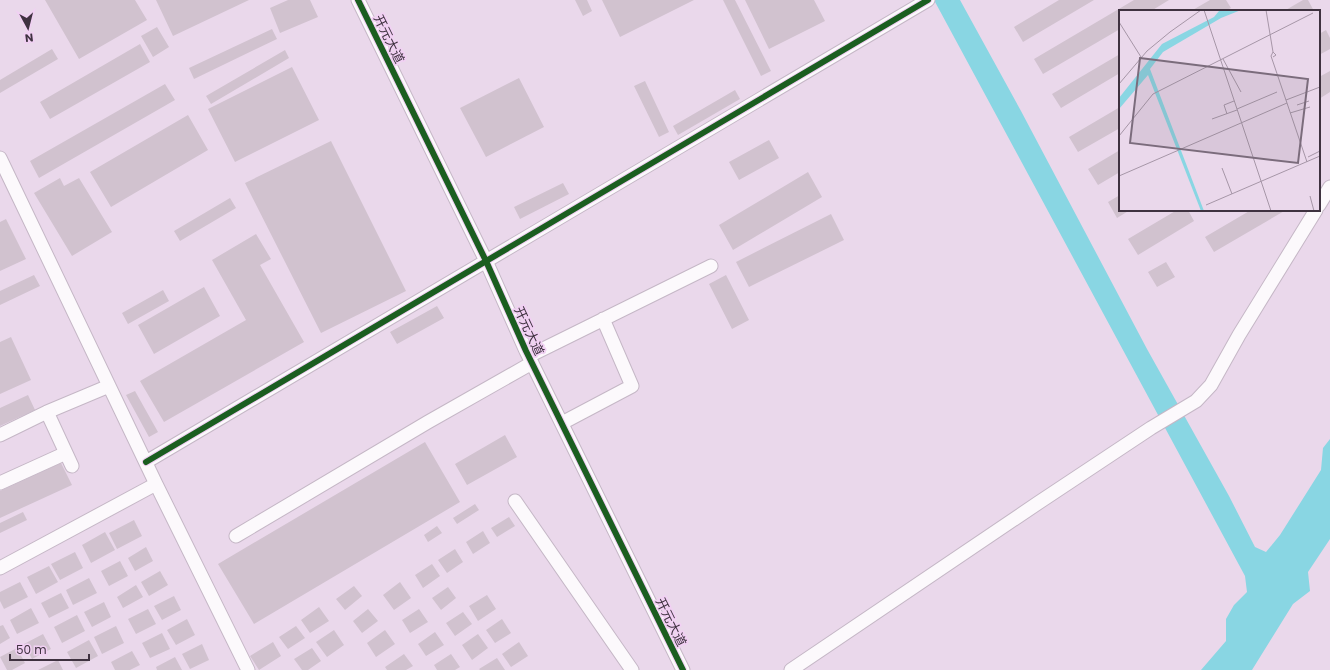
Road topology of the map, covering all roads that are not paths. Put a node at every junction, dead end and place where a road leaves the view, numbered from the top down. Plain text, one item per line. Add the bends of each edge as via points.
1 (358, 0) edge
2 (928, 0) edge
3 (0, 158) edge
4 (1330, 187) edge
5 (1320, 203) edge
6 (1315, 211) edge
7 (486, 261) junction
8 (711, 266) dead end
9 (603, 319) junction
10 (530, 359) junction
11 (109, 386) junction
12 (47, 412) junction
13 (562, 423) junction
14 (0, 435) edge
15 (66, 453) junction
16 (146, 462) junction
17 (72, 466) dead end
18 (0, 483) edge
19 (156, 484) junction
20 (515, 501) dead end
21 (236, 536) dead end
22 (0, 568) edge
23 (248, 670) edge
24 (632, 670) edge
25 (683, 670) edge
26 (791, 670) edge

1 - 7 street, 开元大道
2 - 7 street
3 - 11 street
4 - 5 street
6 - 26 street via 1211,385 1196,401 1151,428
7 - 10 street, 开元大道
7 - 16 street
8 - 9 street
9 - 10 street
9 - 13 street via 632,386
10 - 13 street, 开元大道
10 - 21 street
11 - 12 street
11 - 16 street
12 - 14 street
12 - 15 street
13 - 25 street, 开元大道
15 - 17 street
15 - 18 street
16 - 19 street
19 - 22 street
19 - 23 street
20 - 24 street

